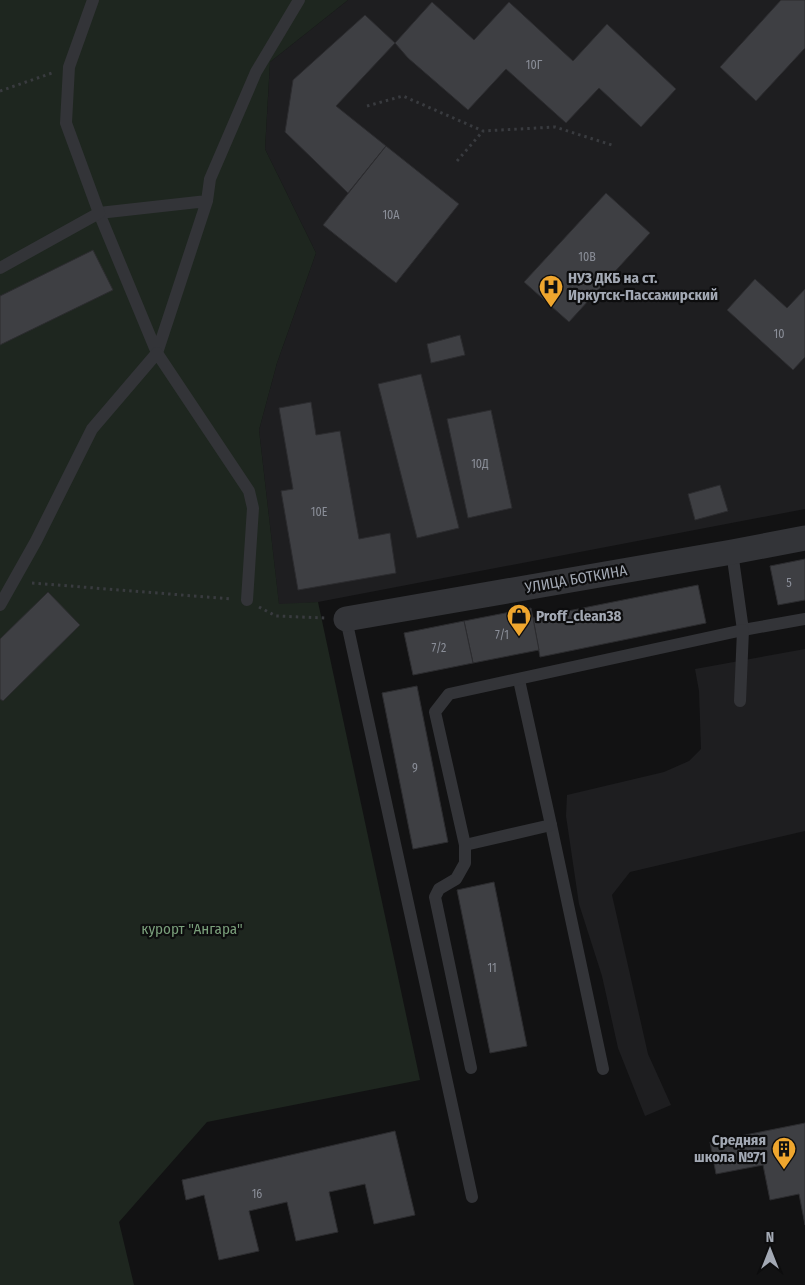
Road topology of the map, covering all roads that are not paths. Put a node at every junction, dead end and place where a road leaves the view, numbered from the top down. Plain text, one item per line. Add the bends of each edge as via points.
1 (93, 0) edge
2 (299, 0) edge
3 (207, 201) junction
4 (99, 213) junction
5 (0, 268) edge
6 (157, 353) junction
7 (805, 538) edge
8 (732, 552) junction
9 (247, 600) road end
10 (0, 605) edge
11 (346, 619) joint
12 (805, 619) edge
13 (743, 630) junction
14 (519, 680) junction
15 (740, 701) dead end
16 (551, 825) junction
17 (465, 844) junction
18 (471, 1068) dead end
19 (603, 1069) dead end
20 (472, 1197) dead end

1 - 4 lane via 69,67 66,123
2 - 3 lane via 256,72 210,179
3 - 4 lane
3 - 6 lane
4 - 5 lane
4 - 6 lane
6 - 9 lane via 250,491 254,508
6 - 10 lane via 92,429
7 - 8 street, УЛИЦА БОТКИНА
8 - 11 street, УЛИЦА БОТКИНА
8 - 13 lane
11 - 20 lane
12 - 13 lane
13 - 14 lane
13 - 15 lane
14 - 16 lane
14 - 17 lane via 449,694 435,712
16 - 17 lane
16 - 19 lane
17 - 18 lane via 465,863 456,879 439,889 435,897

